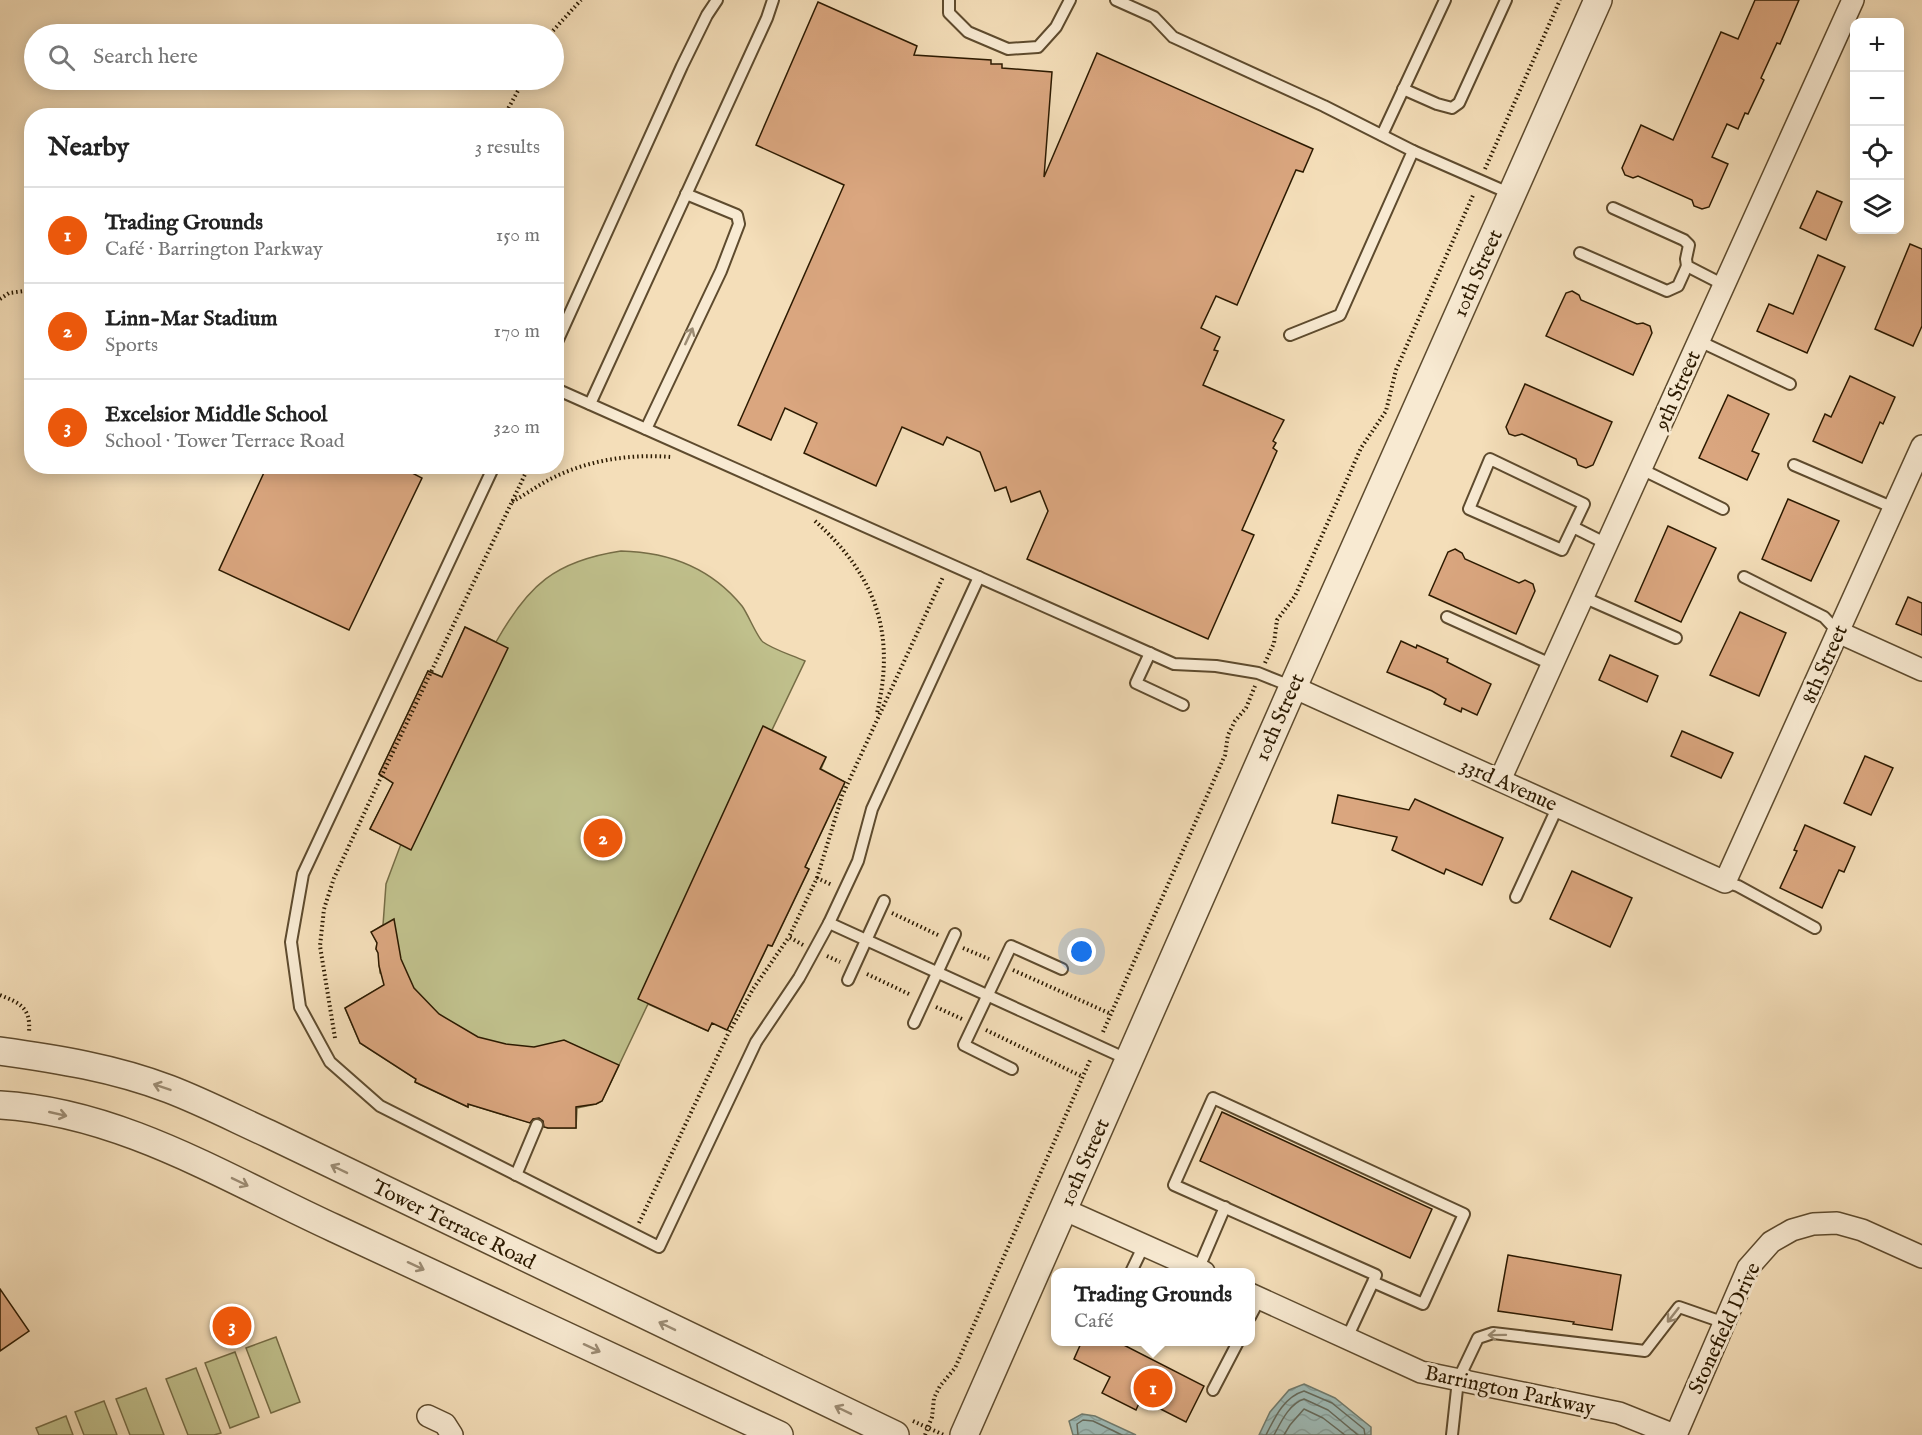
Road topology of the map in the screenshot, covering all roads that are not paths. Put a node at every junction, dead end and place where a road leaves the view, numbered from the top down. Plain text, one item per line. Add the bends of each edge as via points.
1 (717, 0) edge
2 (773, 0) edge
3 (949, 0) edge
4 (1070, 0) edge
5 (1116, 0) edge
6 (1445, 0) edge
7 (1506, 0) edge
8 (1598, 0) edge
9 (1853, 0) edge
10 (1403, 89) junction
11 (1382, 135) junction
12 (1413, 151) junction
13 (686, 194) junction
14 (1512, 194) junction
15 (1612, 208) dead end
16 (1580, 253) dead end
17 (1687, 266) junction
18 (1724, 285) junction
19 (564, 326) edge
20 (1290, 335) dead end
21 (1699, 341) junction
22 (1790, 384) dead end
23 (564, 393) edge
24 (590, 404) junction
25 (646, 429) junction
26 (1922, 446) edge
27 (1794, 465) dead end
28 (1641, 469) junction
29 (490, 474) edge
30 (1723, 508) dead end
31 (1894, 508) junction
32 (1573, 527) junction
33 (1607, 544) junction
34 (979, 577) junction
35 (1744, 577) dead end
36 (1583, 597) junction
37 (1447, 616) dead end
38 (1838, 632) junction
39 (1676, 638) dead end
40 (1150, 653) junction
41 (1552, 665) junction
42 (1922, 670) edge
43 (1293, 687) junction
44 (1183, 705) dead end
45 (1500, 780) junction
46 (1558, 806) junction
47 (1725, 882) junction
48 (1516, 897) dead end
49 (884, 901) dead end
50 (829, 923) junction
51 (1815, 928) dead end
52 (955, 934) dead end
53 (866, 940) junction
54 (1062, 969) dead end
55 (937, 973) junction
56 (848, 980) dead end
57 (988, 996) junction
58 (914, 1023) dead end
59 (0, 1051) edge
60 (1129, 1060) junction
61 (1012, 1069) dead end
62 (0, 1105) edge
63 (537, 1125) dead end
64 (516, 1175) junction
65 (1225, 1208) junction
66 (1063, 1209) junction
67 (1144, 1245) junction
68 (1922, 1257) edge
69 (1133, 1268) edge
70 (1194, 1268) edge
71 (1202, 1268) edge
72 (1373, 1282) junction
73 (1255, 1303) edge
74 (1725, 1323) junction
75 (1347, 1338) junction
76 (1233, 1346) edge
77 (1458, 1380) junction
78 (1214, 1390) dead end
79 (428, 1416) dead end
80 (452, 1435) edge
81 (779, 1435) edge
82 (895, 1435) edge
83 (964, 1435) edge
84 (1452, 1435) edge
85 (1675, 1435) edge

1 - 19 lane via 682,66
2 - 13 lane
3 - 4 lane via 949,14 968,32 1008,49 1038,47 1056,27
5 - 11 lane via 1154,17 1173,37
6 - 10 lane
7 - 10 lane via 1459,103 1452,108
8 - 14 street, 10th Street
9 - 18 street, 9th Street
10 - 11 lane
11 - 12 lane
12 - 14 lane
12 - 20 lane via 1340,315
13 - 24 lane
25 -> 13 lane via 721,271 739,224 737,215
14 - 43 street, 10th Street
15 - 17 lane via 1683,240 1689,245
16 - 17 lane via 1667,291 1678,286
17 - 18 lane
18 - 21 street, 9th Street
21 - 22 lane
21 - 28 street, 9th Street
23 - 24 lane
24 - 25 lane
25 - 34 lane
26 - 31 street, 8th Street
27 - 31 lane
28 - 30 lane
28 - 33 street, 9th Street
29 - 64 lane via 303,874 291,942 300,1007 330,1062 380,1106
31 - 38 street, 8th Street
32 - 32 lane via 1562,550 1469,509 1490,459 1584,504
32 - 33 lane
33 - 36 street, 9th Street
34 - 40 lane
34 - 50 lane via 872,808 858,861
35 - 38 lane via 1824,617
36 - 39 lane
36 - 41 street, 9th Street
37 - 41 lane
38 - 42 street
38 - 47 street, 8th Street
40 - 43 lane via 1174,664 1260,674
40 - 44 lane via 1136,683
41 - 45 street, 9th Street
43 - 45 street, 33rd Avenue
43 - 60 street, 10th Street
45 - 46 street, 33rd Avenue
46 - 47 street, 33rd Avenue
46 - 48 lane
47 - 51 lane
49 - 53 lane
50 - 53 lane
50 - 64 lane via 799,978 756,1042 659,1247
52 - 55 lane
53 - 55 lane
53 - 56 lane
54 - 57 lane via 1011,946
55 - 57 lane
55 - 58 lane
57 - 60 lane
57 - 61 lane via 964,1045
82 -> 59 street, Tower Terrace Road via 170,1089 67,1060
60 - 66 street, 10th Street
62 -> 81 street via 72,1117 160,1145
63 - 64 lane
65 - 71 lane
65 - 72 lane via 1376,1275
65 - 72 lane via 1174,1185 1214,1098 1464,1214 1423,1304
66 - 67 street
66 - 83 street, 10th Street
67 - 69 lane
67 - 70 street
68 - 74 street, Stonefield Drive via 1837,1223 1792,1230 1771,1242 1748,1268
72 - 75 lane
73 - 75 street, Barrington Parkway
74 -> 77 lane via 1679,1307 1645,1351 1493,1333 1478,1338
74 - 85 street, Stonefield Drive
75 - 77 street, Barrington Parkway via 1421,1372
76 - 78 lane
77 - 84 lane
77 - 85 street, Barrington Parkway via 1619,1413
79 - 80 street via 445,1424

